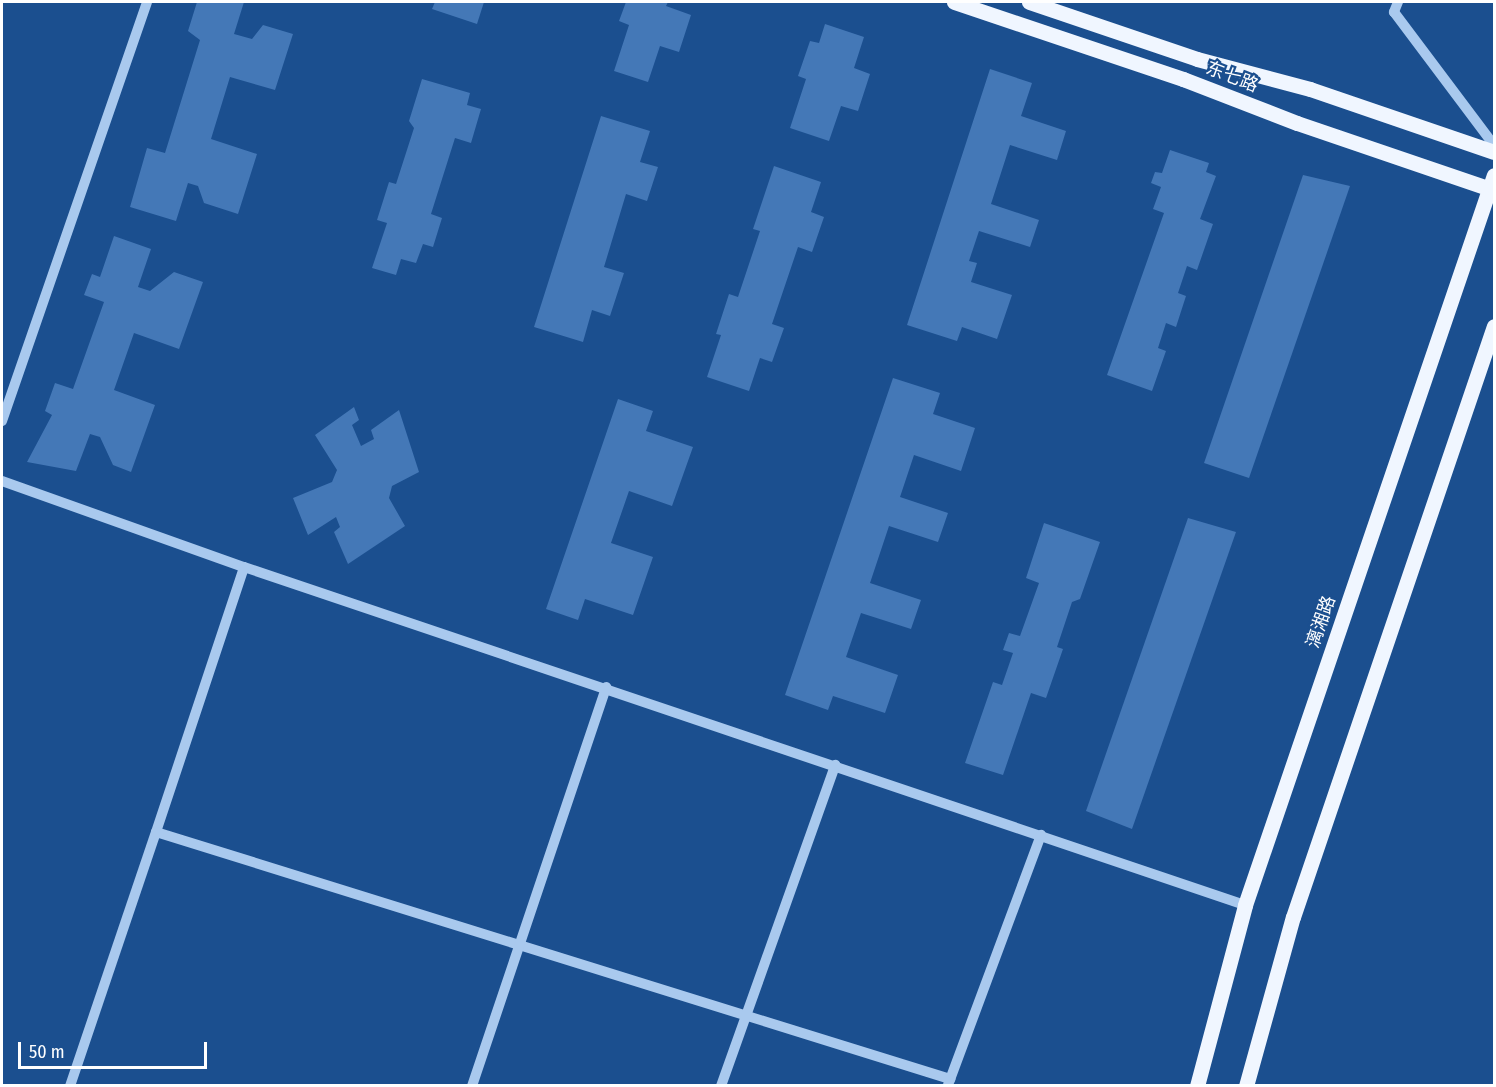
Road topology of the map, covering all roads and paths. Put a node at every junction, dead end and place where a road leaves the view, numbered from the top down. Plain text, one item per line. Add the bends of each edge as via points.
1 (147, 2) edge
2 (954, 2) edge
3 (1029, 2) edge
4 (1398, 2) edge
5 (1494, 145) edge
6 (1494, 152) edge
7 (1493, 185) edge
8 (1494, 326) edge
9 (2, 421) edge
10 (2, 481) edge
11 (244, 567) junction
12 (606, 687) junction
13 (836, 765) junction
14 (156, 832) junction
15 (1041, 835) junction
16 (1245, 905) junction
17 (519, 943) junction
18 (745, 1015) junction
19 (949, 1082) edge
20 (70, 1086) edge
21 (472, 1086) edge
22 (721, 1086) edge
23 (1197, 1086) edge
24 (1246, 1086) edge

1 - 9 street
2 - 7 main road, 东七路 via 1183,79 1297,123
3 - 6 main road, 东七路 via 1197,59 1310,89
4 - 5 street via 1394,12
7 - 16 main road, 漓湘路
8 - 24 main road via 1293,917
10 - 11 street
11 - 12 street
11 - 14 street
12 - 13 street
12 - 17 street
13 - 15 street
13 - 18 street
14 - 17 street
14 - 20 street
15 - 16 street
15 - 19 street
16 - 23 main road, 漓湘路
17 - 18 street
17 - 21 street
18 - 19 street
18 - 22 street

